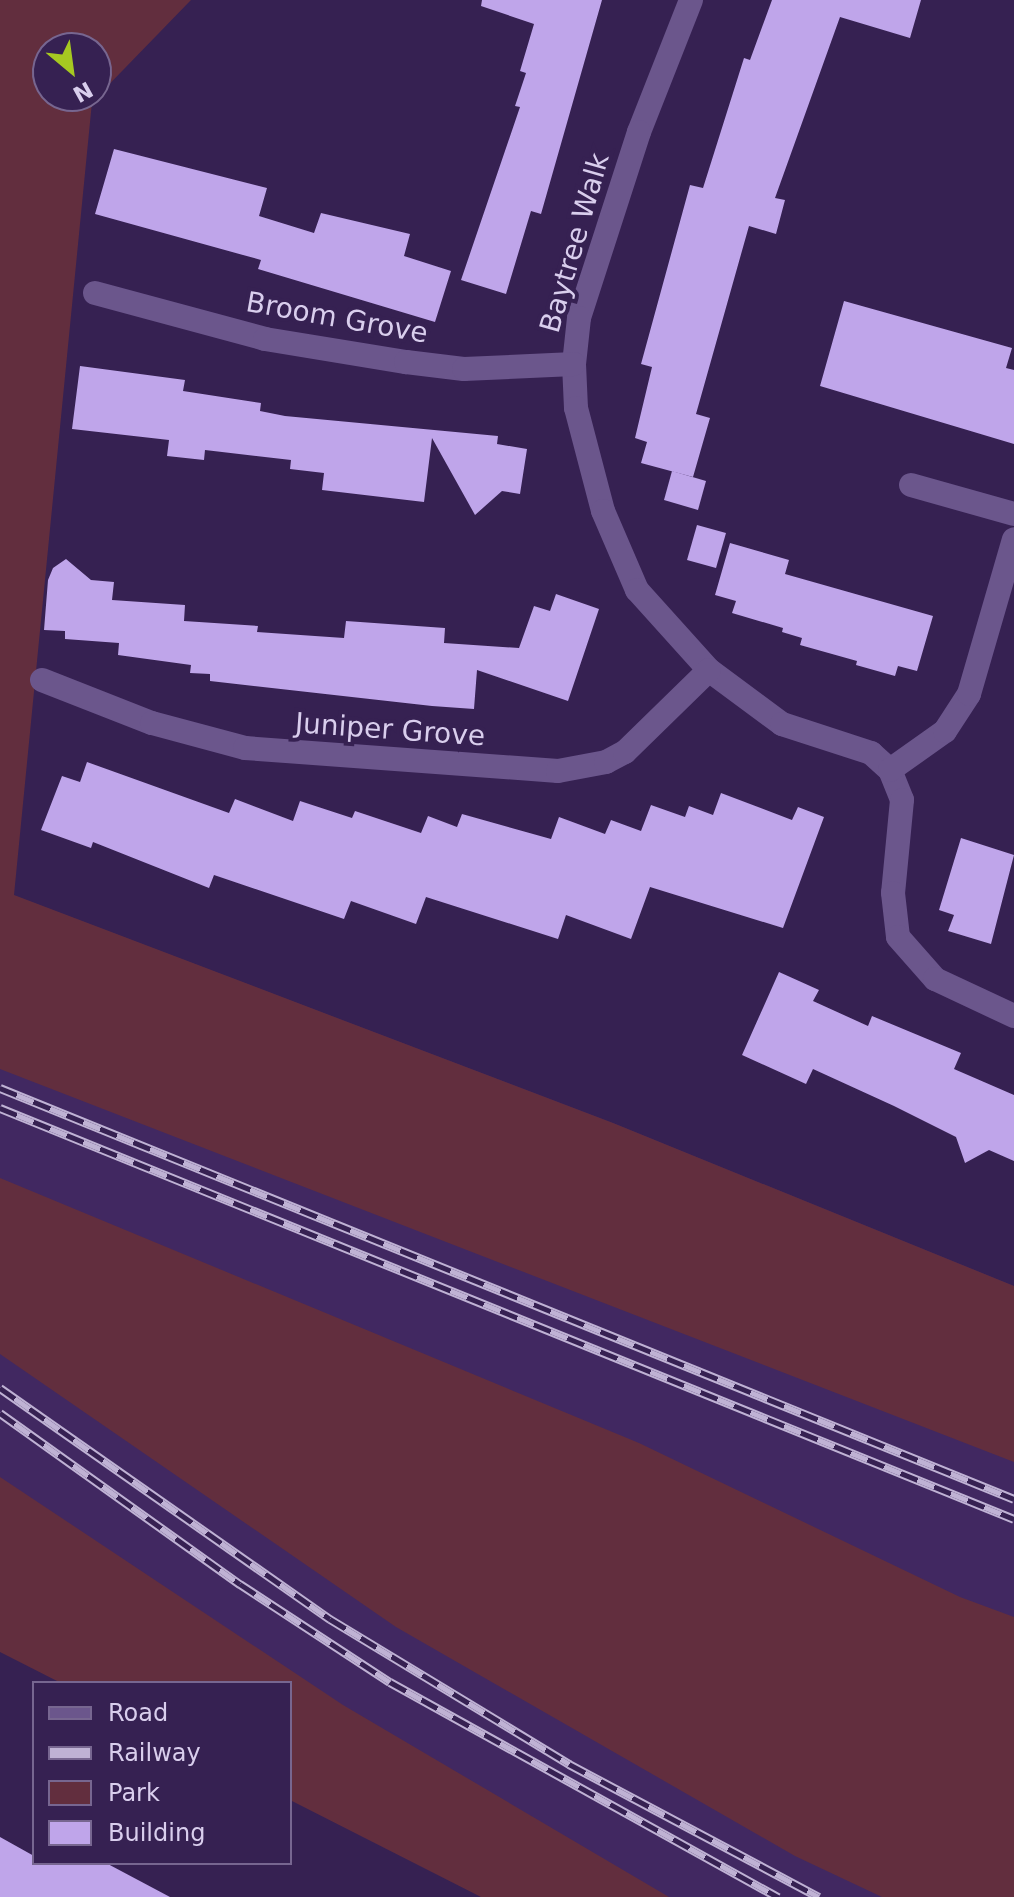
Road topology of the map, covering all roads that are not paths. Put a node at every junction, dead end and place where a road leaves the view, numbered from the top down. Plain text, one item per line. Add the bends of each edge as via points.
1 (691, 0) edge
2 (95, 293) dead end
3 (574, 364) junction
4 (911, 485) dead end
5 (1014, 514) edge
6 (1014, 539) edge
7 (709, 670) junction
8 (42, 680) dead end
9 (890, 770) junction
10 (1014, 1016) edge

1 - 3 street, Baytree Walk via 605,234 579,318
2 - 3 street, Broom Grove via 265,339 406,362 464,369
3 - 7 street, Baytree Walk via 580,428 624,564 654,613
4 - 5 street
6 - 9 street via 969,694 945,731
7 - 8 street, Juniper Grove via 625,752 594,765 558,771 245,748 152,723
7 - 9 street, Baytree Walk via 782,724 871,753
9 - 10 street via 902,800 893,893 898,937 935,979

